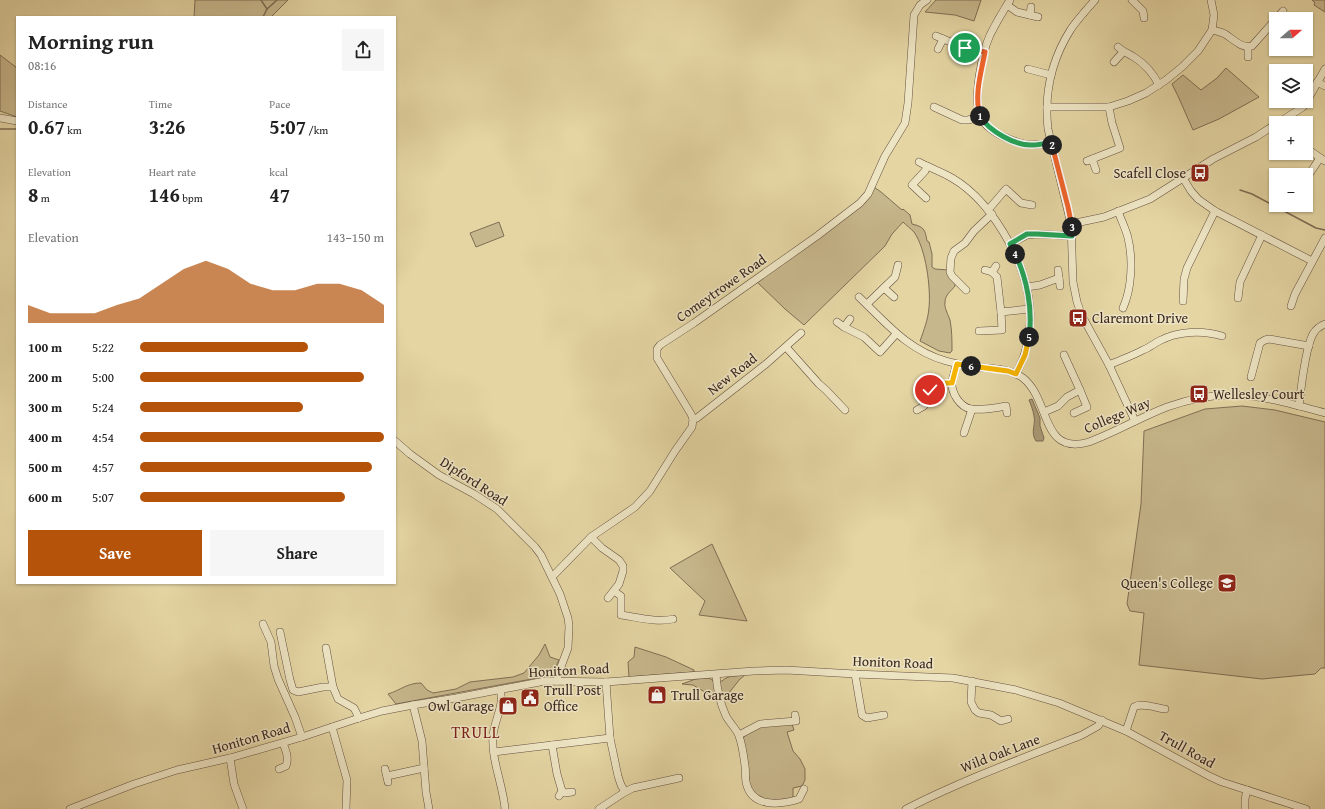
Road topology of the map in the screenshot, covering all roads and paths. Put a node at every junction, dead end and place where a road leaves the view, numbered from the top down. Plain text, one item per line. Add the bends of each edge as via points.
1 (927, 0) edge
2 (1095, 0) edge
3 (1132, 0) edge
4 (1211, 0) edge
5 (1008, 3) edge
6 (1032, 7) dead end
7 (1030, 15) junction
8 (1038, 17) dead end
9 (1144, 18) dead end
10 (1269, 25) edge
11 (1212, 30) junction
12 (1248, 47) junction
13 (938, 49) dead end
14 (985, 52) junction
15 (1248, 57) dead end
16 (1114, 62) dead end
17 (1028, 69) dead end
18 (1325, 69) edge
19 (1051, 75) junction
20 (1318, 82) junction
21 (1159, 84) junction
22 (1325, 86) edge
23 (934, 107) dead end
24 (1047, 107) junction
25 (1109, 107) junction
26 (1289, 116) edge
27 (980, 117) junction
28 (0, 118) edge
29 (16, 121) edge
30 (1269, 129) edge
31 (1051, 142) junction
32 (1313, 153) edge
33 (1322, 159) edge
34 (919, 162) dead end
35 (927, 166) junction
36 (1096, 170) dead end
37 (1313, 170) edge
38 (1183, 178) junction
39 (926, 198) dead end
40 (1032, 205) dead end
41 (1215, 210) junction
42 (990, 212) junction
43 (1118, 212) junction
44 (1072, 224) junction
45 (1262, 235) junction
46 (1072, 236) junction
47 (1324, 242) edge
48 (1010, 244) junction
49 (1312, 261) junction
50 (898, 265) dead end
51 (984, 270) dead end
52 (1058, 270) dead end
53 (1027, 287) junction
54 (884, 288) junction
55 (966, 290) dead end
56 (1241, 293) dead end
57 (1186, 296) dead end
58 (859, 297) dead end
59 (894, 297) dead end
60 (1295, 303) dead end
61 (867, 304) junction
62 (1127, 304) dead end
63 (1029, 309) junction
64 (1001, 312) junction
65 (850, 319) dead end
66 (837, 322) dead end
67 (1325, 324) edge
68 (844, 327) junction
69 (979, 331) dead end
70 (801, 333) dead end
71 (896, 334) junction
72 (1222, 336) dead end
73 (1309, 346) junction
74 (786, 347) junction
75 (1064, 355) dead end
76 (957, 364) junction
77 (1109, 365) junction
78 (1245, 366) dead end
79 (1253, 368) junction
80 (1016, 374) junction
81 (1251, 377) dead end
82 (952, 383) junction
83 (1080, 390) junction
84 (1006, 406) dead end
85 (1299, 406) junction
86 (972, 409) junction
87 (845, 410) dead end
88 (916, 410) dead end
89 (1044, 412) junction
90 (1074, 413) dead end
91 (1325, 413) edge
92 (693, 419) junction
93 (1135, 421) junction
94 (964, 432) dead end
95 (396, 442) edge
96 (591, 537) junction
97 (552, 577) junction
98 (614, 591) junction
99 (608, 598) dead end
100 (673, 618) dead end
101 (267, 626) dead end
102 (280, 632) dead end
103 (326, 648) dead end
104 (855, 674) junction
105 (716, 675) junction
106 (557, 681) junction
107 (972, 681) junction
108 (606, 682) junction
109 (333, 687) junction
110 (500, 690) junction
111 (1059, 703) joint
112 (413, 705) junction
113 (1165, 709) dead end
114 (884, 715) dead end
115 (359, 718) junction
116 (1102, 720) junction
117 (796, 721) dead end
118 (1004, 723) dead end
119 (332, 726) junction
120 (1126, 731) junction
121 (739, 735) junction
122 (302, 737) junction
123 (610, 738) junction
124 (283, 743) junction
125 (552, 745) junction
126 (494, 752) junction
127 (230, 758) junction
128 (424, 768) junction
129 (283, 770) dead end
130 (387, 776) dead end
131 (676, 780) dead end
132 (804, 789) dead end
133 (1247, 790) junction
134 (572, 792) dead end
135 (625, 792) junction
136 (70, 809) edge
137 (243, 809) edge
138 (346, 809) edge
139 (429, 809) edge
140 (505, 809) edge
141 (599, 809) edge
142 (906, 809) edge
143 (1245, 809) edge
144 (1306, 809) edge

1 - 92 street, Comeytrowe Road via 914,15 905,123 885,156 868,194 817,236 694,323 664,341 657,349 661,365
2 - 19 street via 1063,43
3 - 9 street via 1143,11
4 - 11 street via 1214,15
5 - 7 street via 1017,12
5 - 14 street via 990,35
6 - 7 street
7 - 8 street
10 - 12 street via 1252,46
11 - 12 street
11 - 21 street via 1198,51
12 - 15 street
13 - 14 street via 939,38
14 - 27 street via 977,96
16 - 21 street via 1120,49 1148,68
17 - 19 street
18 - 20 street
19 - 24 street
20 - 22 street
20 - 26 street via 1302,107
21 - 25 street via 1146,93
23 - 27 street via 942,107 962,120
24 - 25 street
24 - 31 street
25 - 36 street via 1112,123 1124,147 1090,160
27 - 31 street via 993,131 1016,142 1032,145
28 - 29 street
30 - 38 street
31 - 44 street
32 - 33 street
33 - 37 street
34 - 35 street
35 - 39 street via 925,172 910,183
35 - 42 street via 966,187
38 - 41 street via 1198,199
38 - 43 street via 1158,195
40 - 42 street via 1021,203 1004,187
41 - 45 street
41 - 57 street via 1187,268 1184,279
42 - 48 street
42 - 55 street via 964,243 955,245 950,272 958,287
43 - 44 street
43 - 62 street via 1131,252
44 - 46 street
45 - 49 street
45 - 56 street via 1243,272 1240,282
46 - 48 street via 1027,234
46 - 77 street via 1073,282 1077,302
47 - 49 street
48 - 53 street
49 - 60 street via 1295,294
50 - 54 street via 899,275
51 - 64 street via 994,269
52 - 53 street via 1060,282
53 - 63 street
54 - 59 street
54 - 61 street
58 - 61 street, College Way
61 - 71 street, College Way
63 - 64 street
63 - 80 street via 1028,346
64 - 69 street via 1005,329
65 - 68 street
66 - 68 street
67 - 73 street via 1313,334
68 - 71 street via 864,337 882,355
70 - 74 street, New Road
71 - 76 street, College Way via 918,349
72 - 77 street via 1188,333 1171,336
73 - 79 street via 1265,340 1260,342
73 - 85 street
74 - 87 street via 814,380
74 - 92 street, New Road
75 - 83 street
76 - 80 street, College Way
76 - 82 street
77 - 93 street
78 - 79 street
79 - 81 street
80 - 89 street, College Way via 1034,390
82 - 86 street via 956,398 964,406
82 - 88 street via 937,383 930,390 927,409
83 - 89 street via 1058,406
83 - 90 street via 1090,406
84 - 86 street
85 - 91 street, College Way
85 - 93 street, College Way via 1252,396 1230,395 1201,398 1168,407
86 - 94 street
89 - 93 street, College Way via 1054,434 1064,443 1071,445 1089,442
92 - 96 street via 692,427 650,491 635,507
95 - 97 street, Dipford Road via 439,475 497,509 535,547
96 - 97 street
96 - 98 street via 623,566 619,584
97 - 106 street, Dipford Road via 566,609 569,626 568,648
98 - 99 street
98 - 100 street via 621,596 621,617 659,620
101 - 122 street via 278,679
102 - 109 street via 293,690 298,692
103 - 109 street
104 - 105 street, Honiton Road via 786,670
104 - 107 street, Honiton Road via 934,676
104 - 114 street via 862,715 867,718
105 - 108 street, Honiton Road
105 - 121 street via 726,716
106 - 108 street, Honiton Road
106 - 110 street, Honiton Road
107 - 111 street, Honiton Road via 1016,690
107 - 118 street via 971,702 976,710
108 - 123 street
109 - 115 street via 338,699 354,708
110 - 112 street, Honiton Road
110 - 126 street via 501,697 493,735
111 - 116 street, Trull Road
112 - 115 street, Honiton Road
112 - 128 street via 422,741
113 - 120 street via 1135,703
115 - 119 street, Honiton Road
116 - 120 street, Trull Road
116 - 142 street, Wild Oak Lane via 1098,726 1082,735 970,779
117 - 121 street via 760,724
119 - 122 street, Honiton Road
119 - 138 street via 347,780
120 - 133 street, Trull Road via 1209,776
121 - 132 street via 746,781 757,798 765,803 791,802 799,799
122 - 124 street, Honiton Road
123 - 125 street
123 - 135 street via 618,776
124 - 127 street, Honiton Road
124 - 129 street via 287,757
125 - 126 street
125 - 134 street via 560,793
126 - 140 street
127 - 136 street, Honiton Road via 177,770
127 - 137 street via 234,784
128 - 130 street
128 - 139 street
131 - 135 street via 633,788
133 - 143 street
133 - 144 street, Trull Road
135 - 141 street

